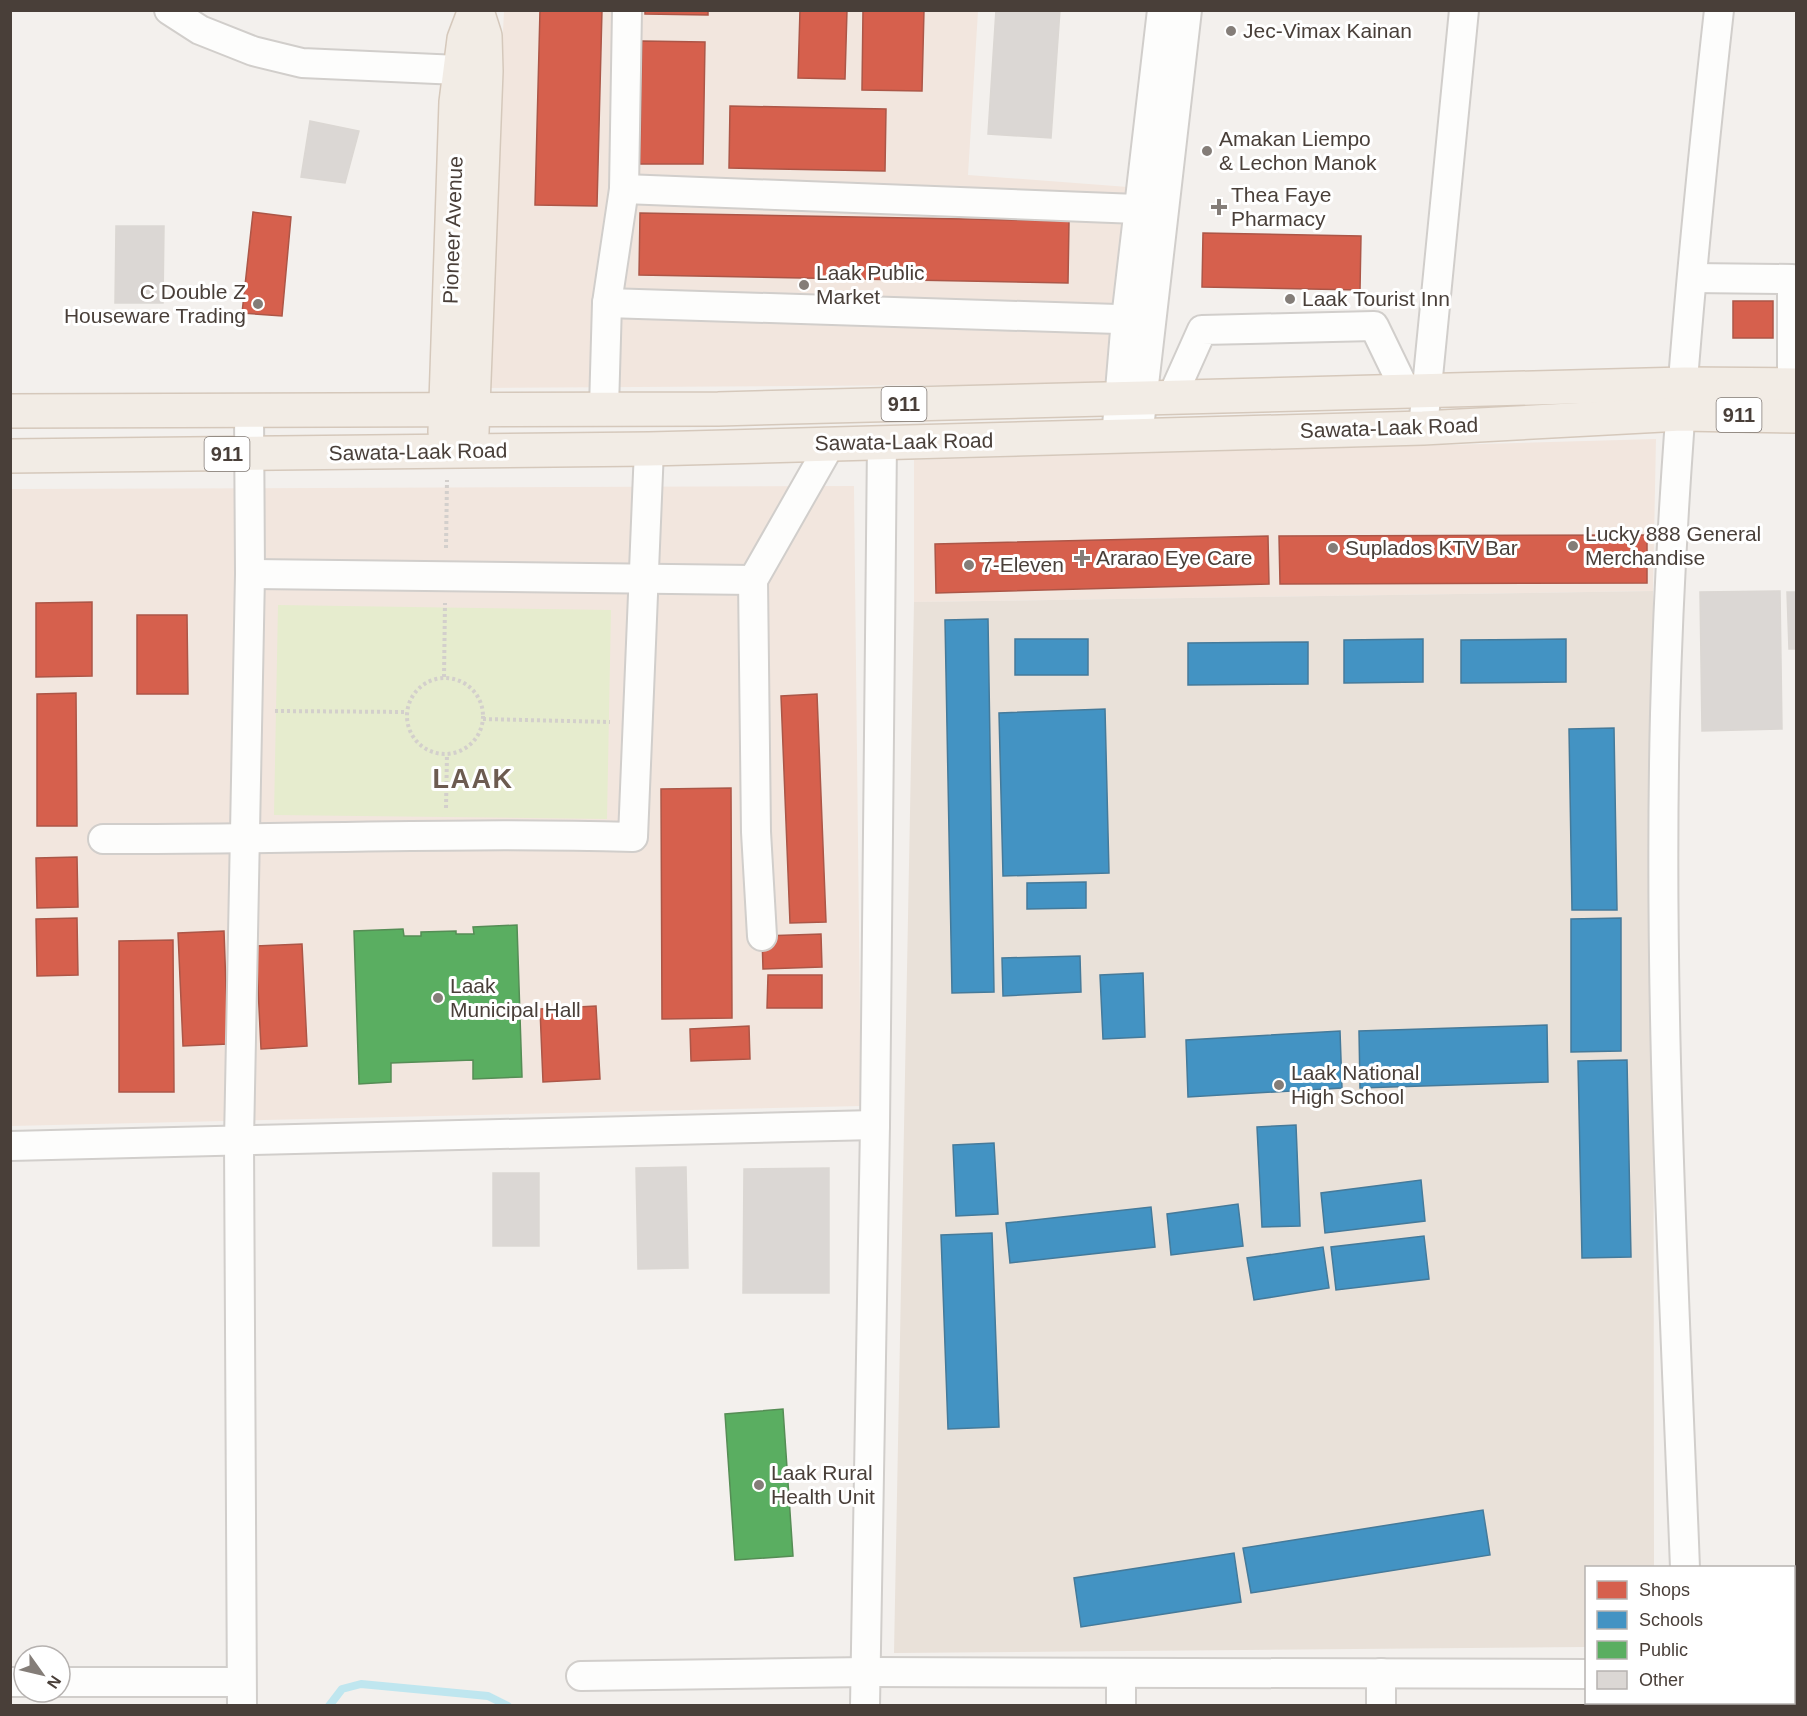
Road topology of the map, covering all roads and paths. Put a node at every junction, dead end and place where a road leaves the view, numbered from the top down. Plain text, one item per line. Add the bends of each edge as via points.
1 (169, 10) edge
2 (476, 10) edge
3 (627, 10) edge
4 (1162, 10) edge
5 (1187, 10) edge
6 (1464, 10) edge
7 (1719, 10) edge
8 (473, 70) junction
9 (624, 189) junction
10 (1151, 210) junction
11 (1693, 278) junction
12 (608, 303) junction
13 (1138, 319) junction
14 (1416, 392) junction
15 (1795, 395) edge
16 (1144, 398) junction
17 (1682, 399) junction
18 (604, 408) junction
19 (460, 410) junction
20 (10, 411) edge
21 (249, 411) junction
22 (1423, 428) junction
23 (1127, 437) junction
24 (882, 442) junction
25 (831, 443) junction
26 (649, 449) junction
27 (457, 452) junction
28 (250, 453) junction
29 (10, 456) edge
30 (250, 574) junction
31 (644, 580) junction
32 (753, 580) junction
33 (247, 711) junction
34 (406, 712) junction
35 (483, 719) junction
36 (638, 722) junction
37 (447, 754) junction
38 (446, 834) junction
39 (103, 839) dead end
40 (243, 840) junction
41 (762, 936) dead end
42 (875, 1125) junction
43 (239, 1141) junction
44 (10, 1146) edge
45 (1685, 1566) edge
46 (866, 1672) junction
47 (1121, 1673) junction
48 (1381, 1673) junction
49 (1585, 1674) edge
50 (581, 1676) dead end
51 (72, 1683) edge
52 (242, 1694) edge
53 (865, 1706) edge
54 (1121, 1706) edge
55 (1381, 1706) edge

1 - 8 street via 200,30 253,51 302,63
2 - 8 main road, Pioneer Avenue via 464,39
3 - 9 street
4 - 10 street
5 - 10 street
6 - 14 street
7 - 11 street
8 - 19 main road, Pioneer Avenue
9 - 10 street
9 - 12 street
10 - 13 street
11 - 15 street via 1792,279
11 - 17 street
12 - 13 street
12 - 18 street
13 - 16 street
14 - 16 main road, Sawata-Laak Road / 911
14 - 16 street via 1374,326 1202,330
14 - 17 main road, Sawata-Laak Road / 911
14 - 22 street
15 - 17 main road, Sawata-Laak Road / 911
16 - 18 main road, Sawata-Laak Road / 911 via 718,409
16 - 23 street
17 - 22 main road, Sawata-Laak Road / 911
17 - 45 street via 1665,712 1664,892 1671,1289
18 - 19 main road, Sawata-Laak Road / 911
19 - 21 main road, Sawata-Laak Road / 911
19 - 27 main road, Pioneer Avenue
20 - 21 main road, Sawata-Laak Road / 911
21 - 28 street
22 - 23 main road, Sawata-Laak Road / 911
23 - 24 main road, Sawata-Laak Road / 911
24 - 25 main road, Sawata-Laak Road / 911
24 - 42 street
25 - 26 main road, Sawata-Laak Road / 911
25 - 32 street
26 - 27 main road, Sawata-Laak Road / 911
26 - 31 street
27 - 28 main road, Sawata-Laak Road / 911
28 - 29 main road, Sawata-Laak Road / 911
28 - 30 street
30 - 31 street
30 - 33 street
31 - 32 street
31 - 36 street
32 - 41 street via 756,832
33 - 34 path
33 - 40 street
34 - 35 path via 414,692 423,684 444,677 457,679 477,694
34 - 37 path via 411,735 418,745 428,752
35 - 36 path
35 - 37 path via 474,741
36 - 38 street via 633,837
37 - 38 path
38 - 40 street
39 - 40 street
40 - 43 street
42 - 43 street
42 - 46 street
43 - 44 street
43 - 52 street
46 - 47 street
46 - 50 street
46 - 53 street
47 - 48 street
47 - 54 street
48 - 49 street
48 - 55 street
51 - 52 street

